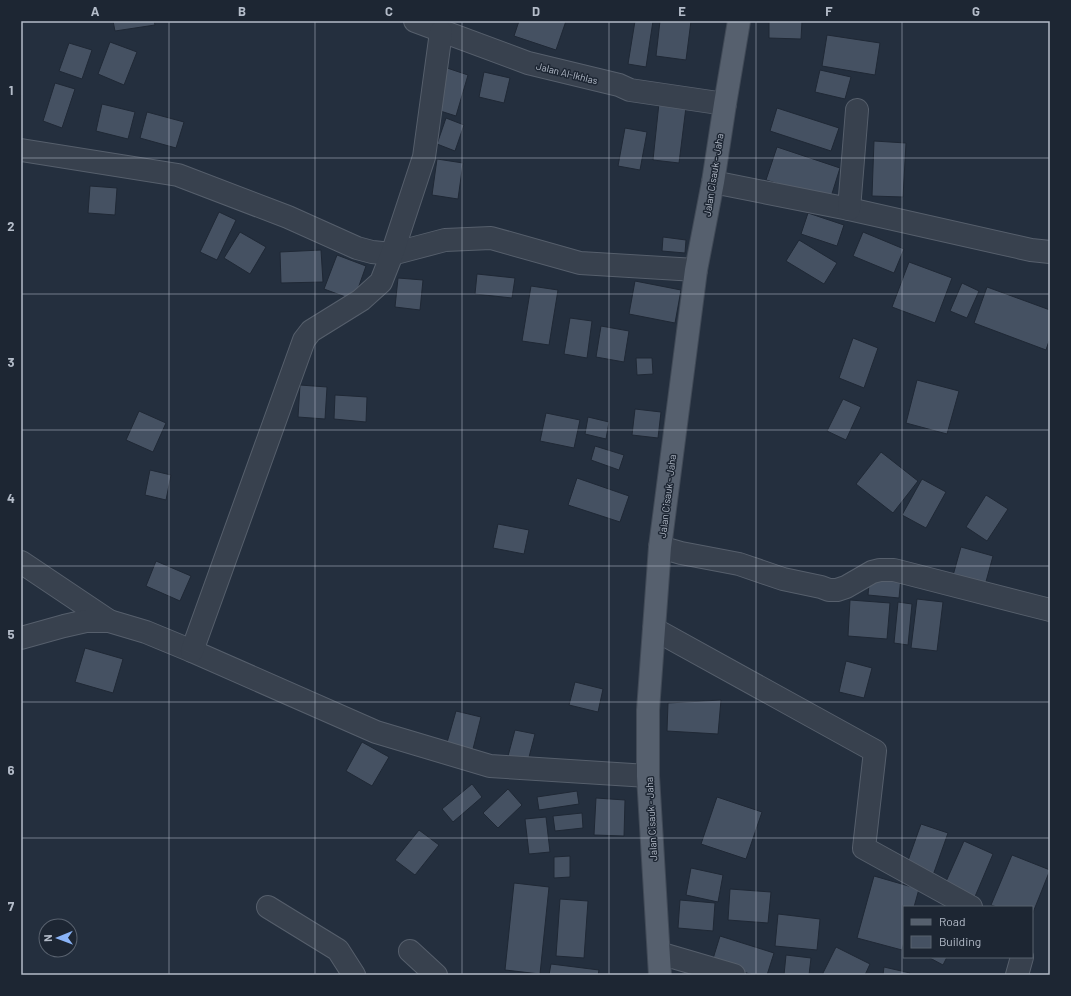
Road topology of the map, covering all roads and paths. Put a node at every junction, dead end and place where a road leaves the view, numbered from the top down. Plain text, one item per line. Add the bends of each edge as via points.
1 (415, 21) edge
2 (739, 21) edge
3 (441, 32) junction
4 (725, 104) junction
5 (857, 110) dead end
6 (21, 150) edge
7 (713, 182) junction
8 (849, 209) junction
9 (1050, 252) edge
10 (392, 254) junction
11 (696, 270) junction
12 (660, 547) junction
13 (21, 562) edge
14 (1050, 610) edge
15 (109, 621) junction
16 (654, 630) junction
17 (21, 638) edge
18 (192, 651) junction
19 (648, 776) junction
20 (969, 906) edge
21 (268, 908) dead end
22 (410, 951) dead end
23 (659, 953) junction
24 (1022, 958) edge
25 (354, 975) edge
26 (436, 975) edge
27 (660, 975) edge
28 (734, 975) edge
29 (1017, 975) edge

1 - 3 street, Jalan Al-Ikhlas
2 - 4 main road, Jalan Cisauk - Jaha
3 - 4 street, Jalan Al-Ikhlas via 528,63 619,85 630,90
3 - 10 street via 424,157
4 - 7 main road, Jalan Cisauk - Jaha
5 - 8 street
6 - 10 street via 178,175 288,216 357,248
7 - 8 street
7 - 11 main road, Jalan Cisauk - Jaha
8 - 9 street via 1031,250
10 - 11 street via 445,240 491,238 580,263
10 - 18 street via 381,282 361,300 310,332 304,340
11 - 12 main road, Jalan Cisauk - Jaha
12 - 14 street via 738,564 796,583 829,590 846,587 872,572 894,570
12 - 16 main road, Jalan Cisauk - Jaha
13 - 15 street
15 - 17 street via 78,623
15 - 18 street via 146,632
16 - 19 main road, Jalan Cisauk - Jaha via 648,710
16 - 20 street via 875,751 864,848
18 - 19 street via 376,732 490,766
19 - 23 main road, Jalan Cisauk - Jaha
21 - 25 street via 338,950
22 - 26 street
23 - 27 main road, Jalan Cisauk - Jaha
23 - 28 street
24 - 29 street

